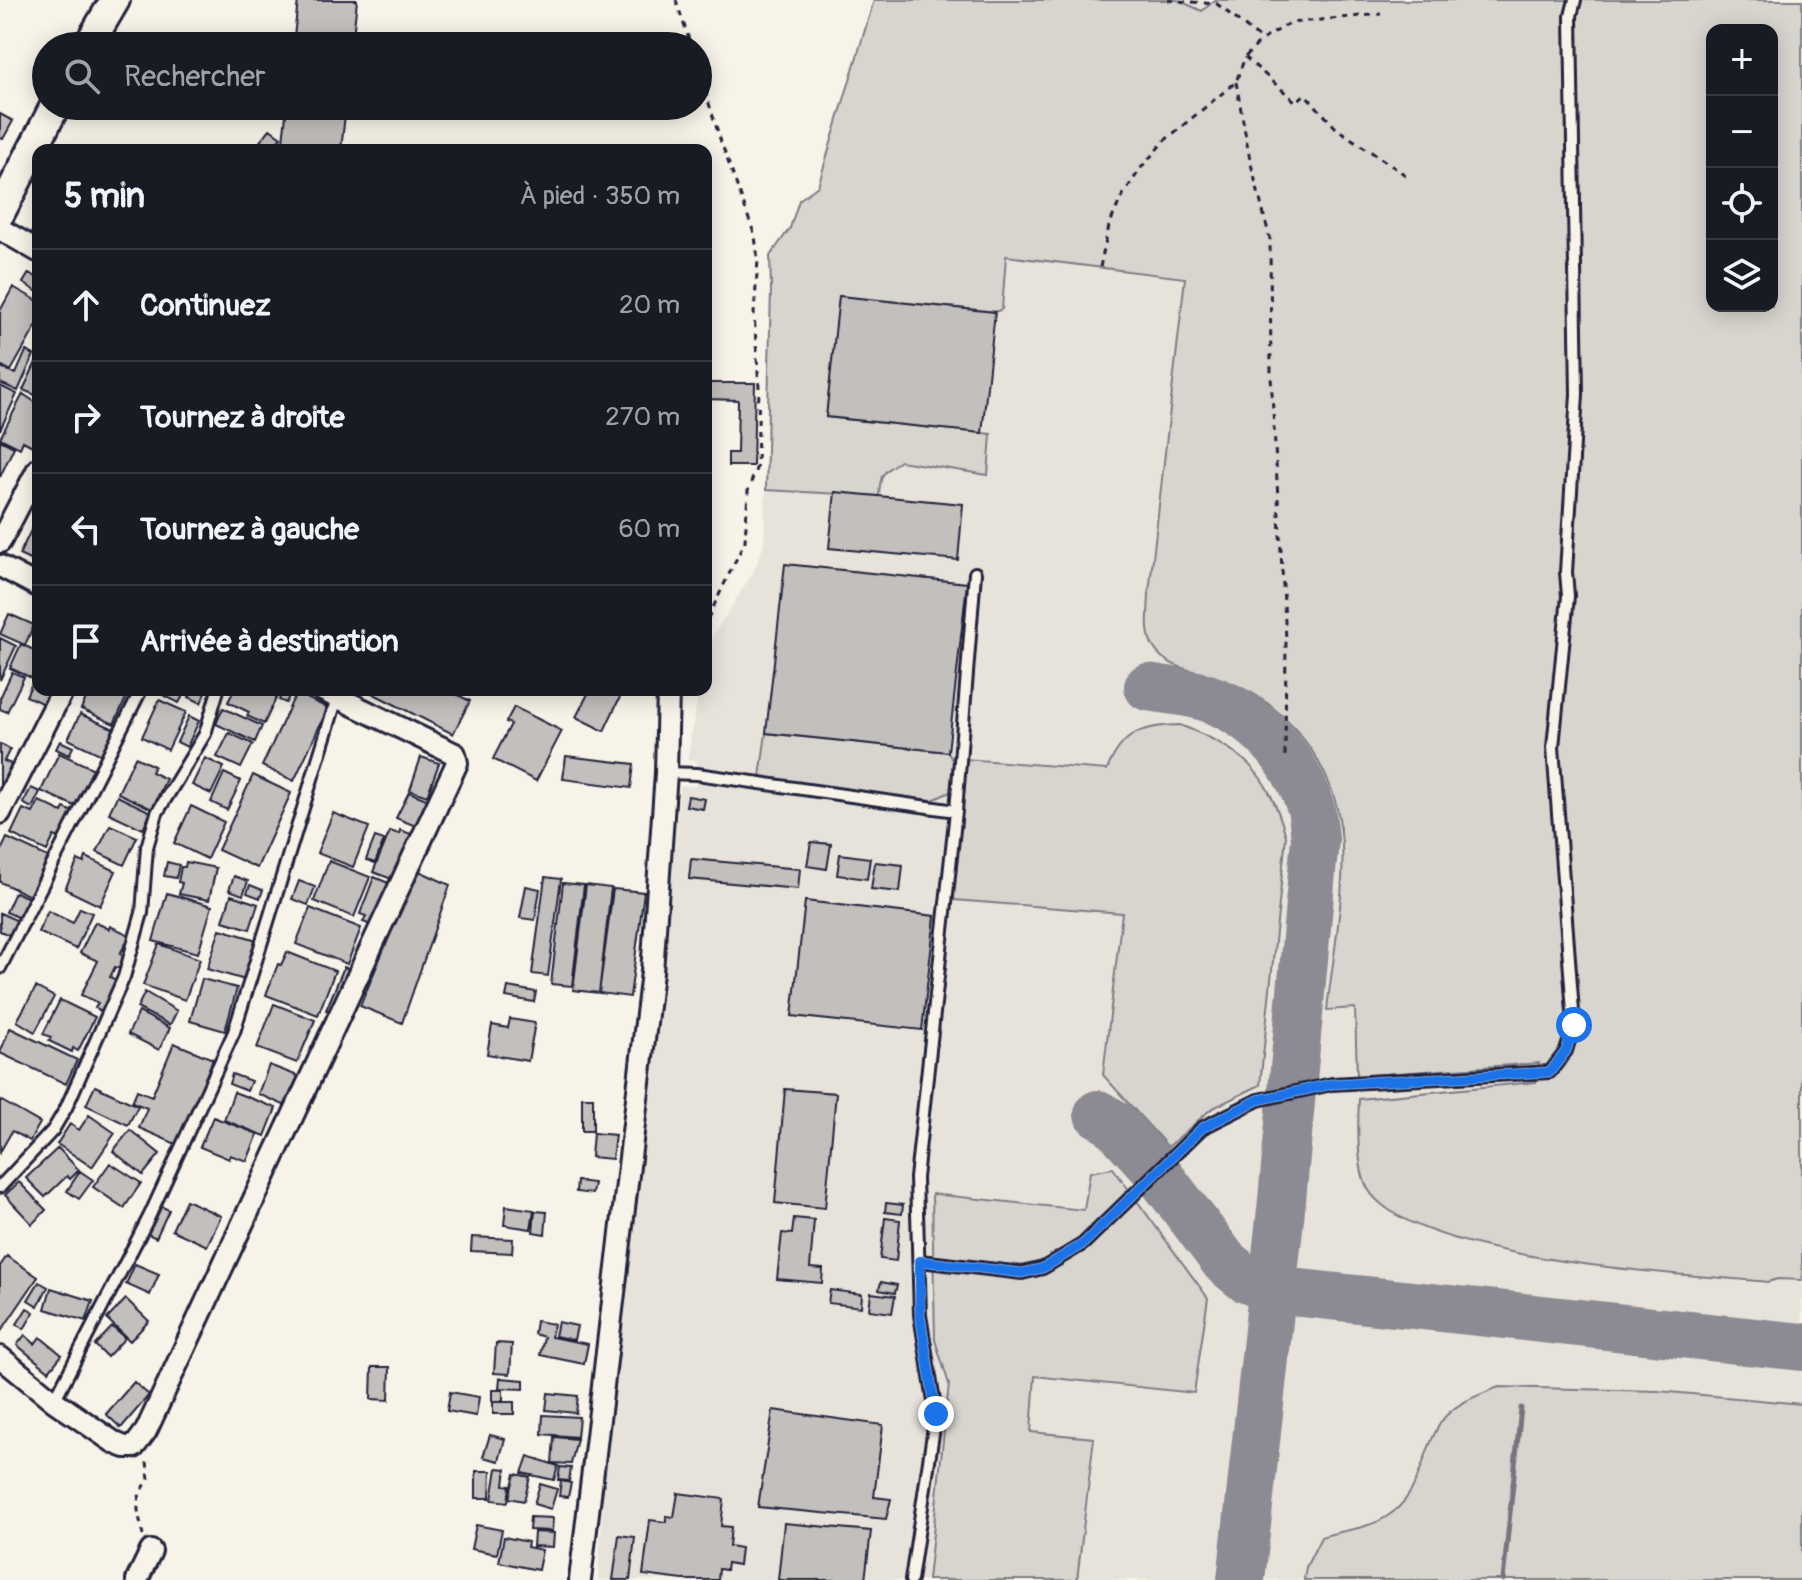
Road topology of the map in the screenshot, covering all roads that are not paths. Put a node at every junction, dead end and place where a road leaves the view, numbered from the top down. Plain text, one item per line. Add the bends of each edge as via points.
1 (115, 0) edge
2 (1575, 0) edge
3 (96, 32) edge
4 (48, 120) edge
5 (36, 144) edge
6 (32, 152) edge
7 (0, 215) edge
8 (32, 245) edge
9 (32, 481) edge
10 (0, 542) edge
11 (0, 566) edge
12 (975, 573) dead end
13 (32, 583) edge
14 (60, 696) edge
15 (138, 696) edge
16 (216, 696) edge
17 (329, 696) edge
18 (334, 696) edge
19 (668, 696) edge
20 (666, 773) junction
21 (956, 811) junction
22 (0, 813) edge
23 (0, 968) edge
24 (0, 1187) edge
25 (920, 1261) junction
26 (0, 1357) edge
27 (54, 1401) junction
28 (151, 1551) road end
29 (137, 1580) edge
30 (580, 1580) edge
31 (911, 1580) edge

1 - 3 main road
2 - 25 lane via 1571,16 1577,394 1568,596 1553,747 1574,1025 1566,1051 1550,1072 1332,1084 1258,1100 1202,1128 1083,1244 1043,1268 1022,1273
4 - 5 main road
6 - 7 main road
7 - 8 street
9 - 10 street
11 - 13 street
12 - 21 lane
14 - 22 street
15 - 23 lane
16 - 24 lane via 205,734 157,813 147,847 142,913 124,977 66,1108 53,1130
17 - 27 lane via 234,1032 149,1217
18 - 27 street via 455,754 456,767 146,1431 134,1447 115,1443
19 - 20 street
20 - 21 lane
20 - 30 street via 652,972
21 - 25 lane via 916,1178
25 - 31 lane via 920,1315 936,1414
26 - 27 street
28 - 29 street

